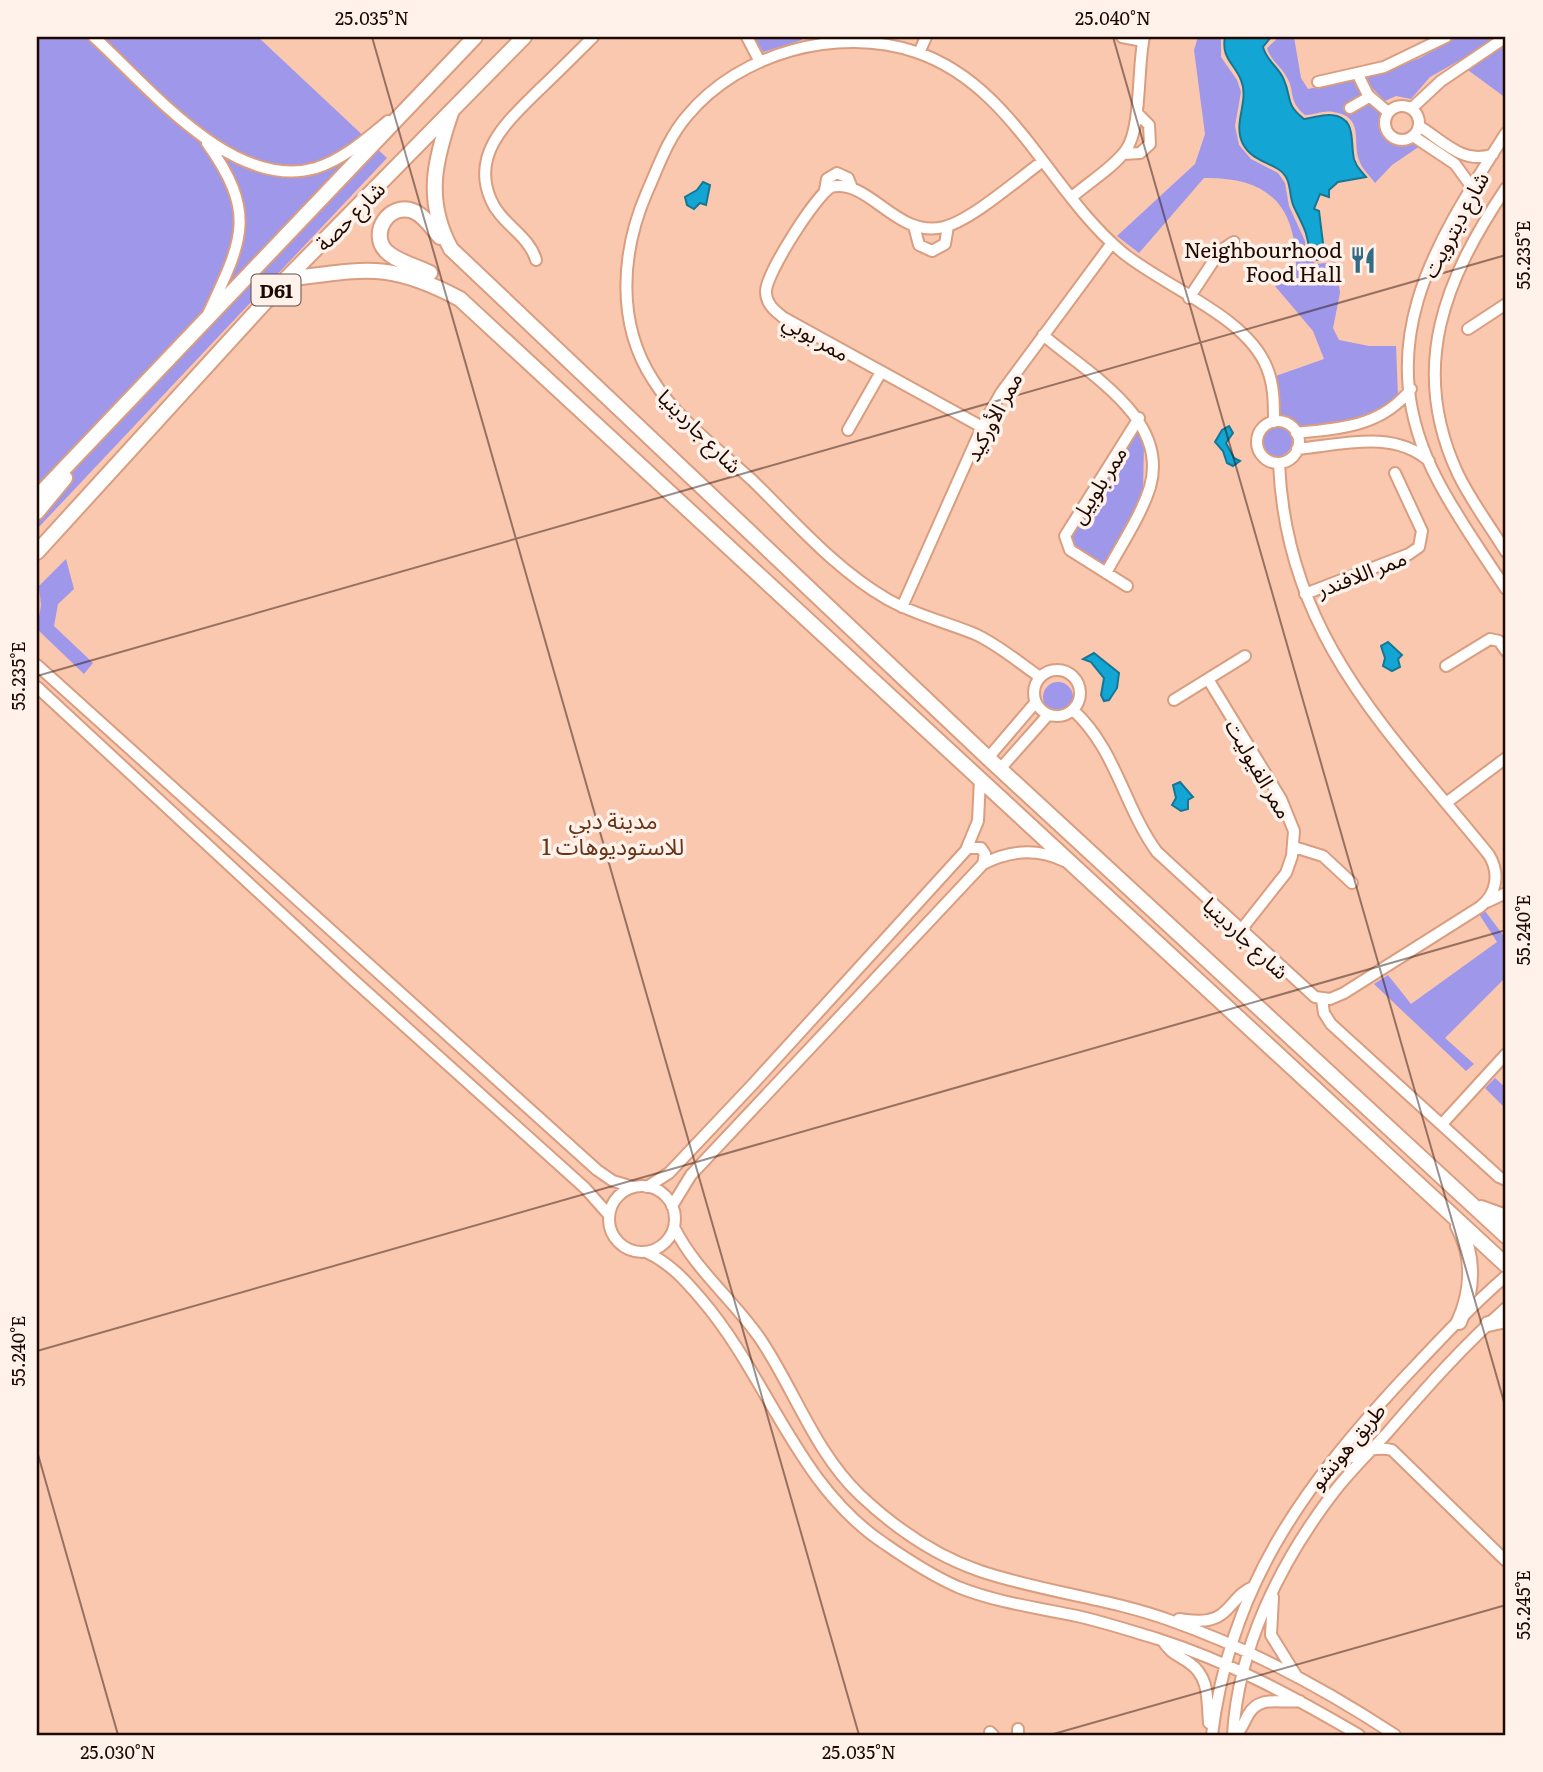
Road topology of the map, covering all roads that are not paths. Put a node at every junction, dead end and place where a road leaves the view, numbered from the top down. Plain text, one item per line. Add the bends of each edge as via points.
1 (94, 37) edge
2 (475, 37) edge
3 (524, 37) edge
4 (593, 37) edge
5 (747, 37) edge
6 (926, 37) edge
7 (1122, 37) edge
8 (1446, 37) edge
9 (1506, 37) edge
10 (1144, 39) edge
11 (919, 53) junction
12 (760, 62) junction
13 (1361, 74) junction
14 (1318, 82) dead end
15 (1371, 98) junction
16 (408, 107) junction
17 (1350, 108) dead end
18 (1412, 108) junction
19 (452, 110) junction
20 (1388, 112) junction
21 (1138, 114) junction
22 (1419, 126) junction
23 (1506, 133) edge
24 (1413, 136) junction
25 (203, 138) junction
26 (1123, 154) junction
27 (1493, 154) junction
28 (1043, 161) junction
29 (1471, 186) junction
30 (1506, 188) edge
31 (1072, 197) junction
32 (1506, 205) edge
33 (1491, 211) junction
34 (914, 226) junction
35 (948, 226) junction
36 (1234, 242) dead end
37 (1112, 243) junction
38 (451, 249) junction
39 (536, 260) dead end
40 (286, 279) junction
41 (1189, 298) junction
42 (460, 299) junction
43 (1506, 304) edge
44 (207, 315) junction
45 (1468, 329) dead end
46 (1043, 335) junction
47 (881, 372) junction
48 (1411, 389) junction
49 (1139, 418) junction
50 (1274, 422) junction
51 (982, 427) junction
52 (848, 430) dead end
53 (1296, 433) junction
54 (86, 444) junction
55 (1297, 449) junction
56 (1429, 461) junction
57 (1279, 463) junction
58 (1395, 473) dead end
59 (43, 486) edge
60 (37, 497) edge
61 (37, 512) edge
62 (37, 552) edge
63 (1506, 552) edge
64 (1106, 573) junction
65 (1127, 586) dead end
66 (1506, 589) edge
67 (1305, 594) junction
68 (902, 607) junction
69 (1506, 651) edge
70 (1245, 656) dead end
71 (37, 666) edge
72 (1446, 666) dead end
73 (1040, 677) junction
74 (1208, 679) junction
75 (37, 687) edge
76 (1174, 700) dead end
77 (1035, 702) junction
78 (1073, 710) junction
79 (1048, 715) junction
80 (988, 758) junction
81 (1506, 758) edge
82 (1000, 769) junction
83 (980, 779) junction
84 (1446, 803) junction
85 (1294, 847) junction
86 (966, 850) junction
87 (1493, 862) junction
88 (983, 864) junction
89 (1070, 864) junction
90 (1506, 873) edge
91 (1352, 883) dead end
92 (1506, 893) edge
93 (1485, 903) junction
94 (1241, 930) junction
95 (1322, 999) junction
96 (1506, 1054) edge
97 (1441, 1124) junction
98 (1506, 1180) edge
99 (647, 1186) junction
100 (633, 1187) junction
101 (1473, 1205) junction
102 (672, 1206) junction
103 (609, 1215) junction
104 (1506, 1217) edge
105 (1454, 1219) junction
106 (674, 1227) junction
107 (1506, 1236) edge
108 (646, 1252) junction
109 (1506, 1265) edge
110 (1506, 1276) edge
111 (1506, 1308) edge
112 (1506, 1320) edge
113 (1458, 1322) junction
114 (1488, 1324) junction
115 (1372, 1450) junction
116 (1402, 1458) junction
117 (1362, 1462) junction
118 (1315, 1480) junction
119 (1506, 1561) edge
120 (1253, 1587) junction
121 (1273, 1594) junction
122 (1171, 1620) junction
123 (1163, 1641) junction
124 (1231, 1644) junction
125 (1248, 1652) junction
126 (1226, 1664) junction
127 (1242, 1671) junction
128 (1297, 1677) junction
129 (1301, 1701) junction
130 (1212, 1735) edge
131 (1235, 1735) edge
132 (1359, 1735) edge
133 (1395, 1735) edge

1 - 25 street
2 - 16 main road, شارع حصة / D61
3 - 19 main road, شارع حصة / D61
4 - 39 street via 508,122 494,139 486,160 485,182 492,204 530,246
5 - 12 street
6 - 11 street
7 - 10 street
8 - 13 street
9 - 18 street via 1441,81
10 - 21 street
11 - 12 street, شارع جاردينيا via 886,44 830,43
11 - 28 street, شارع جاردينيا via 974,84
12 - 68 street, شارع جاردينيا via 706,97 667,146 633,234 626,283 631,330 646,370 671,405 850,573
13 - 14 street
13 - 15 street
15 - 17 street
15 - 20 street
16 - 25 street via 349,152 304,170 277,171 248,164
16 - 44 main road, شارع حصة / D61
18 - 20 street via 1397,106
18 - 22 street
19 - 38 main road via 433,181 437,216
19 - 40 main road, شارع حصة / D61
20 - 24 street via 1385,128 1392,137 1403,140
21 - 26 street via 1134,136
21 - 26 street via 1149,125 1150,145 1140,153
22 - 24 street
22 - 27 street via 1465,156
23 - 27 street, شارع ديترويت
24 - 29 street via 1455,164
25 - 44 street via 233,182 241,225 236,253
26 - 31 street
27 - 29 street, شارع ديترويت
28 - 31 street, شارع جاردينيا
28 - 35 street, ممر بوبي
29 - 48 street, شارع ديترويت via 1419,291 1410,347
30 - 33 street, شارع ديترويت
31 - 37 street, شارع جاردينيا
32 - 33 street
33 - 63 street, شارع ديترويت via 1445,300 1434,379 1449,453
34 - 35 street
34 - 35 street, ممر بوبي via 919,245 932,251 945,244
34 - 47 street, ممر بوبي via 852,188 848,178 837,173 827,179 825,190 768,280 767,299 784,317
36 - 41 street via 1220,251
37 - 41 street, شارع جاردينيا
37 - 46 street, ممر الأوركيد
38 - 42 main road via 413,211 398,210 381,225 380,241 388,254 434,276
38 - 80 main road
40 - 42 main road via 387,270 420,278
40 - 62 main road, شارع حصة / D61
41 - 50 street, شارع جاردينيا via 1236,328 1256,348 1272,382
42 - 83 main road
43 - 45 street
44 - 54 main road, شارع حصة / D61
46 - 49 street, ممر بلوبيل
46 - 51 street, ممر الأوركيد
47 - 51 street, ممر بوبي
47 - 52 street
48 - 53 street via 1392,409 1370,422
48 - 56 street, شارع ديترويت
49 - 64 street, ممر بلوبيل via 1151,447 1152,477 1147,496
49 - 64 street, ممر بلوبيل via 1065,536 1070,550
50 - 53 street via 1287,424
50 - 57 street via 1258,434 1258,448 1266,459
51 - 68 street, ممر الأوركيد
53 - 55 street
54 - 59 main road, شارع حصة / D61
54 - 61 main road
55 - 56 street via 1385,441 1408,447
55 - 57 street via 1290,459
56 - 66 street, شارع ديترويت
57 - 67 street via 1285,522
58 - 67 street, ممر اللافندر via 1422,531 1419,547
59 - 60 main road, شارع حصة / D61
64 - 65 street, ممر بلوبيل
67 - 84 street via 1354,689
68 - 73 street, شارع جاردينيا via 995,644
69 - 72 street via 1499,641 1490,639
70 - 74 street
71 - 100 street via 597,1170 612,1181
73 - 77 street via 1033,694
73 - 78 street via 1055,670 1070,674 1080,687
74 - 76 street
74 - 85 street, ممر الفيوليت via 1287,808
75 - 103 street via 585,1188
77 - 79 street
77 - 80 street
78 - 79 street via 1066,715
78 - 94 street, شارع جاردينيا via 1104,748 1157,852
79 - 82 street
80 - 82 main road
81 - 84 street
82 - 101 main road
83 - 86 street via 978,821
83 - 89 main road
84 - 87 street
85 - 91 street via 1323,856
85 - 94 street, ممر الفيوليت via 1286,873
86 - 88 street via 981,848
86 - 99 street via 726,1113 669,1172
87 - 90 street
87 - 93 street via 1495,883
88 - 89 street via 1027,852
88 - 102 street via 691,1175
89 - 105 main road
92 - 93 street
93 - 95 street via 1344,993
94 - 95 street, شارع جاردينيا via 1308,993
95 - 97 street via 1331,1024
96 - 97 street
97 - 98 street
99 - 100 street
99 - 102 street via 662,1193
100 - 103 street via 621,1193
101 - 104 main road
101 - 107 main road
102 - 106 street
103 - 108 street via 618,1243
105 - 109 main road
105 - 113 main road via 1466,1243 1471,1270 1468,1297
106 - 108 street via 662,1245
106 - 122 street via 691,1256 761,1340 827,1456 887,1518 920,1542 978,1571
108 - 123 street via 678,1272 715,1314 811,1469 843,1508 884,1544 977,1593
110 - 113 street, طريق هونشو
111 - 114 street, طريق هونشو
112 - 114 main road
113 - 118 street, طريق هونشو
114 - 115 street, طريق هونشو
115 - 116 street via 1392,1450
115 - 117 street, طريق هونشو
115 - 118 street
116 - 117 street via 1377,1456
116 - 119 street
117 - 121 street, طريق هونشو via 1311,1524
118 - 120 street, طريق هونشو via 1287,1521
120 - 122 street via 1239,1594 1219,1617
120 - 124 street, طريق هونشو
121 - 125 street, طريق هونشو
121 - 128 street via 1271,1635
122 - 124 street
123 - 126 street
123 - 130 street via 1203,1678
124 - 125 street
124 - 126 street, طريق هونشو
125 - 127 street, طريق هونشو
125 - 128 street
126 - 127 street
126 - 130 street, طريق هونشو
127 - 129 street
127 - 131 street, طريق هونشو
128 - 133 street
129 - 131 street via 1261,1703
129 - 132 street

